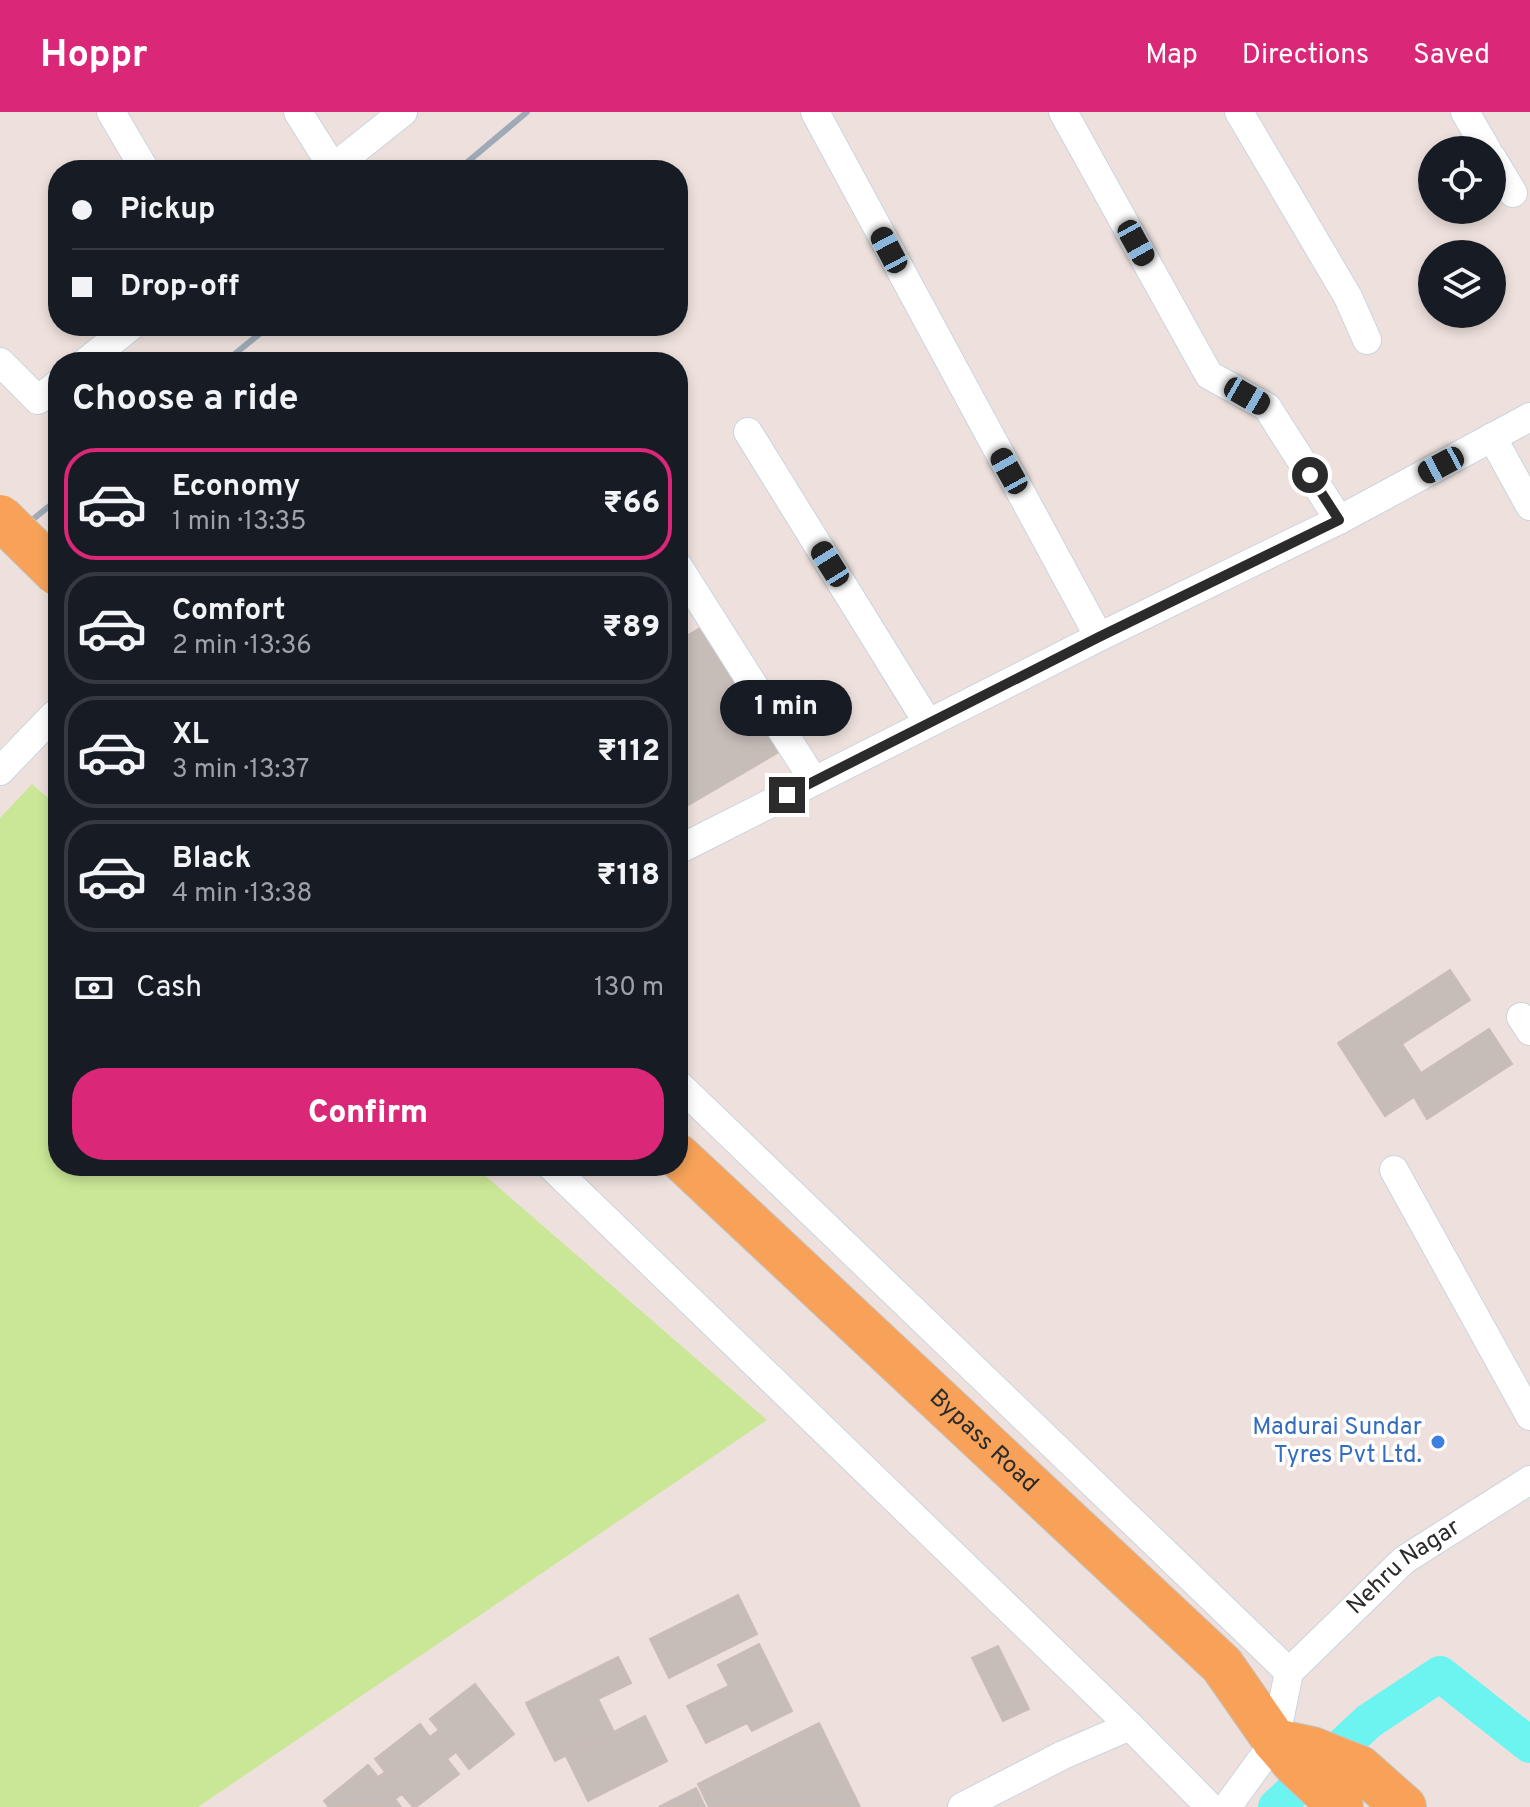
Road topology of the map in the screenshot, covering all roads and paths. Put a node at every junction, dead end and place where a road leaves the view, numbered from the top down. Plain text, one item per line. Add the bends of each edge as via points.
1 (111, 112) edge
2 (298, 112) edge
3 (403, 112) edge
4 (815, 112) edge
5 (1063, 112) edge
6 (1239, 112) edge
7 (1465, 112) edge
8 (1479, 136) edge
9 (139, 160) edge
10 (327, 160) edge
11 (343, 160) edge
12 (1506, 181) edge
13 (1513, 193) dead end
14 (118, 336) edge
15 (1367, 340) dead end
16 (98, 352) edge
17 (0, 362) edge
18 (48, 392) edge
19 (1530, 417) edge
20 (748, 432) dead end
21 (1492, 437) junction
22 (1530, 506) edge
23 (0, 517) edge
24 (1339, 520) junction
25 (48, 564) edge
26 (688, 582) edge
27 (1099, 637) junction
28 (48, 721) edge
29 (928, 723) junction
30 (0, 771) edge
31 (814, 781) junction
32 (688, 845) edge
33 (688, 1094) edge
34 (688, 1165) edge
35 (1394, 1170) dead end
36 (561, 1176) edge
37 (1530, 1416) edge
38 (1530, 1480) edge
39 (1289, 1672) junction
40 (1130, 1726) junction
41 (1310, 1771) edge
42 (962, 1807) edge
43 (1210, 1807) edge
44 (1227, 1807) edge
45 (1404, 1807) edge

1 - 9 street
2 - 10 street
3 - 11 street
4 - 27 street
5 - 24 street via 1209,375 1267,407
6 - 15 street via 1348,297
7 - 8 street
12 - 13 street
14 - 16 street
17 - 18 street via 38,400
19 - 21 street
20 - 29 street
21 - 22 street
21 - 24 street
23 - 25 main road, bridge
24 - 27 street
26 - 31 street
27 - 29 street
28 - 30 street
29 - 31 street
31 - 32 street
33 - 39 street
34 - 41 main road, Bypass Road via 1222,1665
35 - 37 street
36 - 40 street
38 - 39 street, Nehru Nagar via 1404,1560
39 - 41 street
40 - 42 street
40 - 43 street
41 - 44 street
41 - 45 main road via 1360,1768

